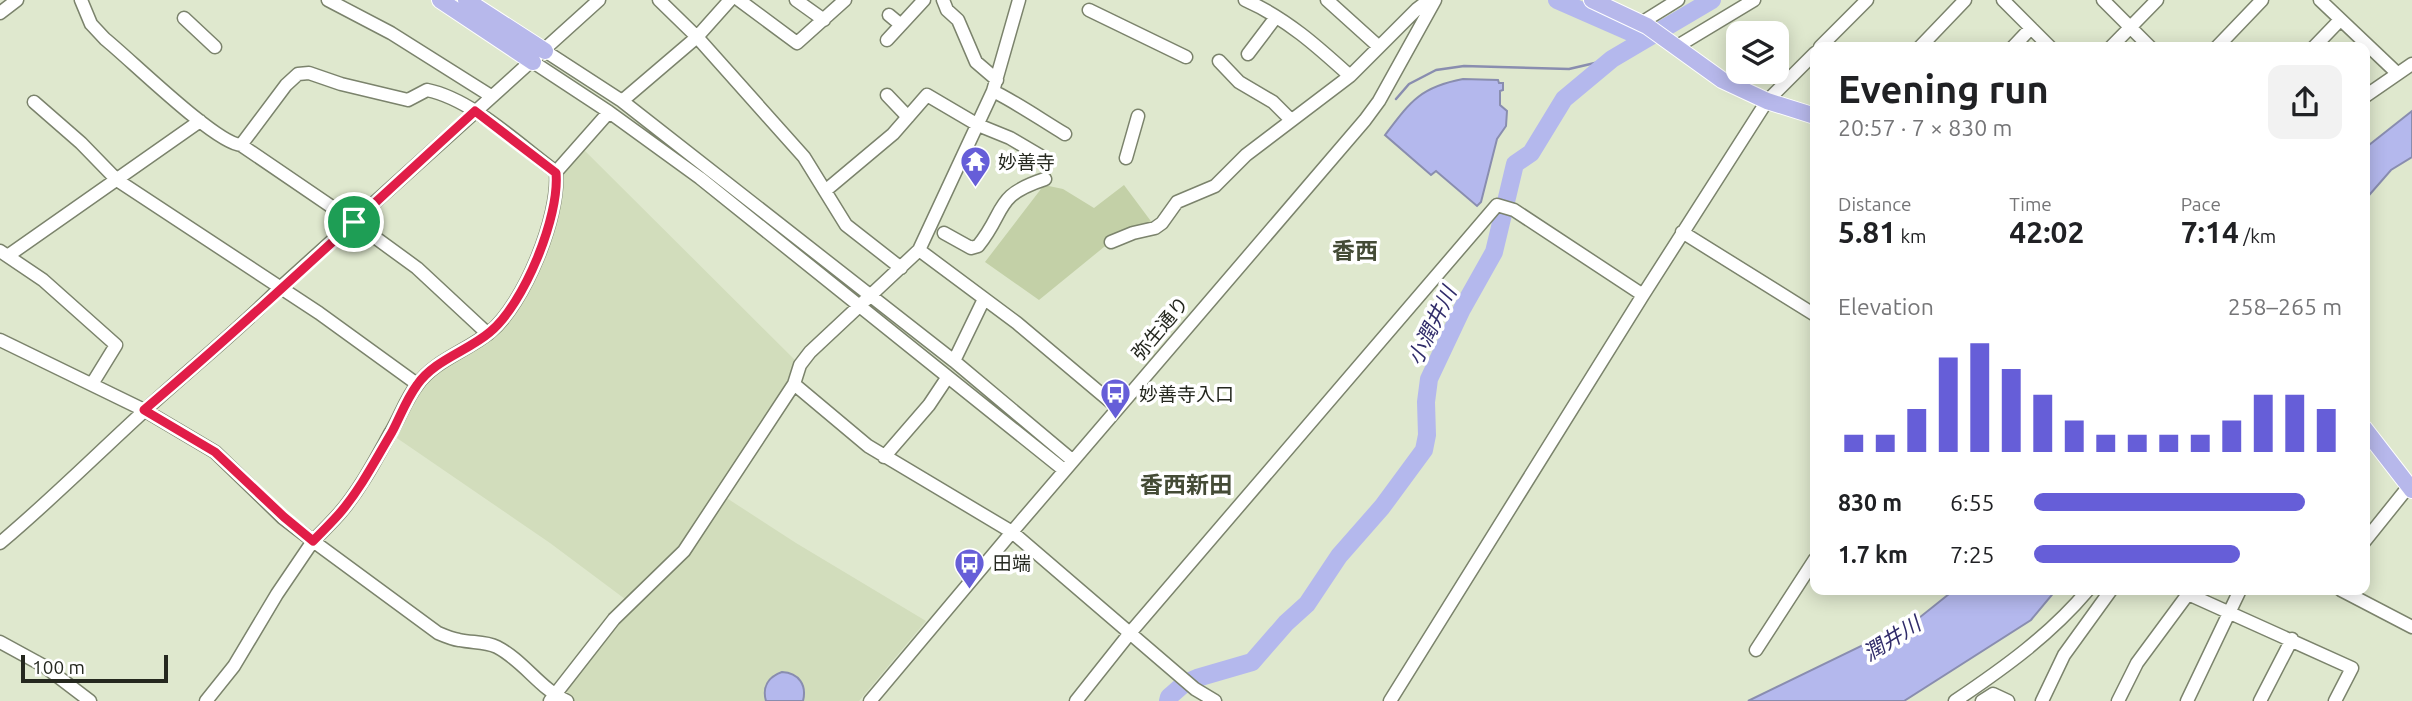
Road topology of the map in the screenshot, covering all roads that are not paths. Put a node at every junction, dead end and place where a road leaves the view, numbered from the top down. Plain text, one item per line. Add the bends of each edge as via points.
1 (17, 0) edge
2 (81, 0) edge
3 (328, 0) edge
4 (440, 0) edge
5 (466, 0) edge
6 (599, 0) edge
7 (659, 0) edge
8 (730, 0) edge
9 (739, 0) edge
10 (796, 0) edge
11 (845, 0) edge
12 (925, 0) edge
13 (943, 0) edge
14 (1019, 0) edge
15 (1245, 0) edge
16 (1327, 0) edge
17 (1429, 0) edge
18 (1435, 0) edge
19 (1594, 0) edge
20 (1678, 0) edge
21 (1754, 0) edge
22 (1867, 0) edge
23 (1965, 0) edge
24 (2003, 0) edge
25 (2103, 0) edge
26 (2157, 0) edge
27 (2262, 0) edge
28 (2320, 0) edge
29 (1261, 3) edge
30 (1090, 10) dead end
31 (0, 13) edge
32 (889, 15) dead end
33 (1276, 17) junction
34 (184, 18) dead end
35 (824, 20) junction
36 (2340, 20) junction
37 (901, 25) junction
38 (1644, 25) junction
39 (2031, 28) junction
40 (2130, 28) junction
41 (697, 37) junction
42 (887, 40) dead end
43 (1826, 42) edge
44 (1925, 42) edge
45 (2018, 42) edge
46 (2045, 42) edge
47 (2116, 42) edge
48 (2145, 42) edge
49 (2222, 42) edge
50 (2319, 42) edge
51 (2364, 42) edge
52 (1378, 46) junction
53 (215, 47) dead end
54 (1676, 47) junction
55 (2370, 48) edge
56 (1248, 54) dead end
57 (539, 57) junction
58 (1186, 57) dead end
59 (1810, 58) edge
60 (1219, 61) dead end
61 (2412, 64) edge
62 (2397, 73) junction
63 (1350, 76) junction
64 (995, 85) junction
65 (2370, 93) edge
66 (887, 95) dead end
67 (491, 96) junction
68 (1767, 101) junction
69 (34, 102) dead end
70 (622, 102) junction
71 (475, 111) junction
72 (609, 112) junction
73 (1810, 114) edge
74 (1138, 116) dead end
75 (908, 117) junction
76 (1291, 120) junction
77 (200, 121) junction
78 (978, 125) junction
79 (1065, 134) dead end
80 (241, 145) junction
81 (1044, 158) dead end
82 (1126, 158) dead end
83 (556, 173) junction
84 (1045, 179) dead end
85 (117, 180) junction
86 (825, 191) junction
87 (354, 222) junction
88 (937, 229) junction
89 (1682, 232) junction
90 (1111, 243) dead end
91 (919, 250) junction
92 (4, 253) edge
93 (901, 268) junction
94 (281, 288) junction
95 (1643, 295) junction
96 (871, 296) junction
97 (984, 299) junction
98 (860, 306) junction
99 (1810, 312) edge
100 (488, 334) junction
101 (0, 340) edge
102 (954, 361) junction
103 (947, 378) junction
104 (92, 384) junction
105 (417, 384) junction
106 (794, 384) junction
107 (1118, 408) junction
108 (144, 410) junction
109 (2370, 436) edge
110 (884, 457) junction
111 (1068, 465) junction
112 (2410, 488) edge
113 (1012, 532) junction
114 (2370, 535) edge
115 (313, 541) junction
116 (0, 543) edge
117 (1810, 567) edge
118 (2083, 595) edge
119 (2106, 595) edge
120 (2187, 595) edge
121 (2190, 595) edge
122 (2238, 595) edge
123 (2351, 595) edge
124 (2229, 612) junction
125 (2412, 627) edge
126 (1130, 633) junction
127 (2292, 639) junction
128 (0, 642) edge
129 (1756, 650) dead end
130 (552, 698) edge
131 (90, 701) edge
132 (206, 701) edge
133 (567, 701) edge
134 (870, 701) edge
135 (1076, 701) edge
136 (1215, 701) edge
137 (1391, 701) edge
138 (1955, 701) edge
139 (1982, 701) edge
140 (2008, 701) edge
141 (2042, 701) edge
142 (2118, 701) edge
143 (2187, 701) edge
144 (2260, 701) edge
145 (2335, 701) edge

1 - 31 street
2 - 77 street via 105,39
3 - 67 street via 391,33
4 - 57 main road
5 - 57 main road
6 - 57 street
7 - 41 street
8 - 41 street
9 - 35 street via 797,43
10 - 35 street
11 - 35 street
12 - 37 street
13 - 64 street via 958,20 976,62
14 - 64 street
15 - 29 street
16 - 52 street
17 - 52 street
18 - 107 street, 弥生通り via 1365,120
19 - 38 main road
20 - 38 street
21 - 54 street
22 - 43 street
23 - 44 street
24 - 39 street
25 - 40 street
26 - 40 street
27 - 49 street
28 - 36 street
29 - 33 street
30 - 58 street
32 - 37 street
33 - 56 street
33 - 63 street via 1303,34
34 - 53 street
36 - 50 street
36 - 51 street
37 - 42 street
38 - 54 main road
39 - 45 street
39 - 46 street
40 - 47 street
40 - 48 street
41 - 70 street
41 - 86 street via 804,157
52 - 63 street
54 - 68 main road via 1722,80
55 - 62 street
57 - 67 street
57 - 70 street
57 - 72 street
59 - 68 street
60 - 76 street via 1238,82 1273,102
61 - 62 street
62 - 65 street
63 - 76 street
64 - 78 street
64 - 79 street
66 - 75 street
67 - 71 street
68 - 73 main road
68 - 89 street
69 - 85 street
70 - 96 street
71 - 80 street via 444,93 427,90 408,100 309,73 298,74
71 - 83 street
71 - 87 street
72 - 83 street
72 - 98 street
74 - 82 street
75 - 78 street via 927,95
75 - 86 street
76 - 90 street via 1215,186 1177,202 1162,223
77 - 80 street via 233,145
77 - 85 street
78 - 81 street
78 - 88 street
80 - 87 street
83 - 100 street via 558,187 550,224 534,266 514,304
84 - 88 street via 1006,198 978,246 971,248
85 - 92 street
85 - 94 street
86 - 93 street via 851,230
87 - 94 street
87 - 100 street via 416,268
88 - 91 street
89 - 95 street
89 - 99 street
91 - 93 street
91 - 97 street
92 - 104 street via 43,280 116,345
93 - 96 street
94 - 105 street
94 - 108 street
95 - 126 street via 1514,209 1497,205
95 - 137 street
96 - 98 street
96 - 102 street
97 - 102 street
97 - 107 street
98 - 103 street
98 - 106 street via 810,352
100 - 105 street
101 - 104 street
102 - 111 street
103 - 110 street
103 - 111 street
104 - 108 street
105 - 115 street via 356,490
106 - 110 street
106 - 130 street via 684,551 614,619
107 - 111 street, 弥生通り
108 - 115 street via 215,452
108 - 116 street
109 - 112 main road
110 - 113 street
111 - 113 street, 弥生通り
112 - 114 street
113 - 126 street
113 - 134 street, 弥生通り
115 - 130 street via 438,633 499,648
115 - 132 street via 234,666
117 - 129 street
118 - 138 street via 2043,638
119 - 141 street via 2064,654
120 - 142 street via 2137,663
121 - 124 street
122 - 124 street
123 - 125 street
124 - 127 street
124 - 143 street
126 - 135 street
126 - 136 street
127 - 144 street
127 - 145 street via 2352,668
128 - 131 street via 44,666
130 - 133 street
139 - 140 street via 1993,694

